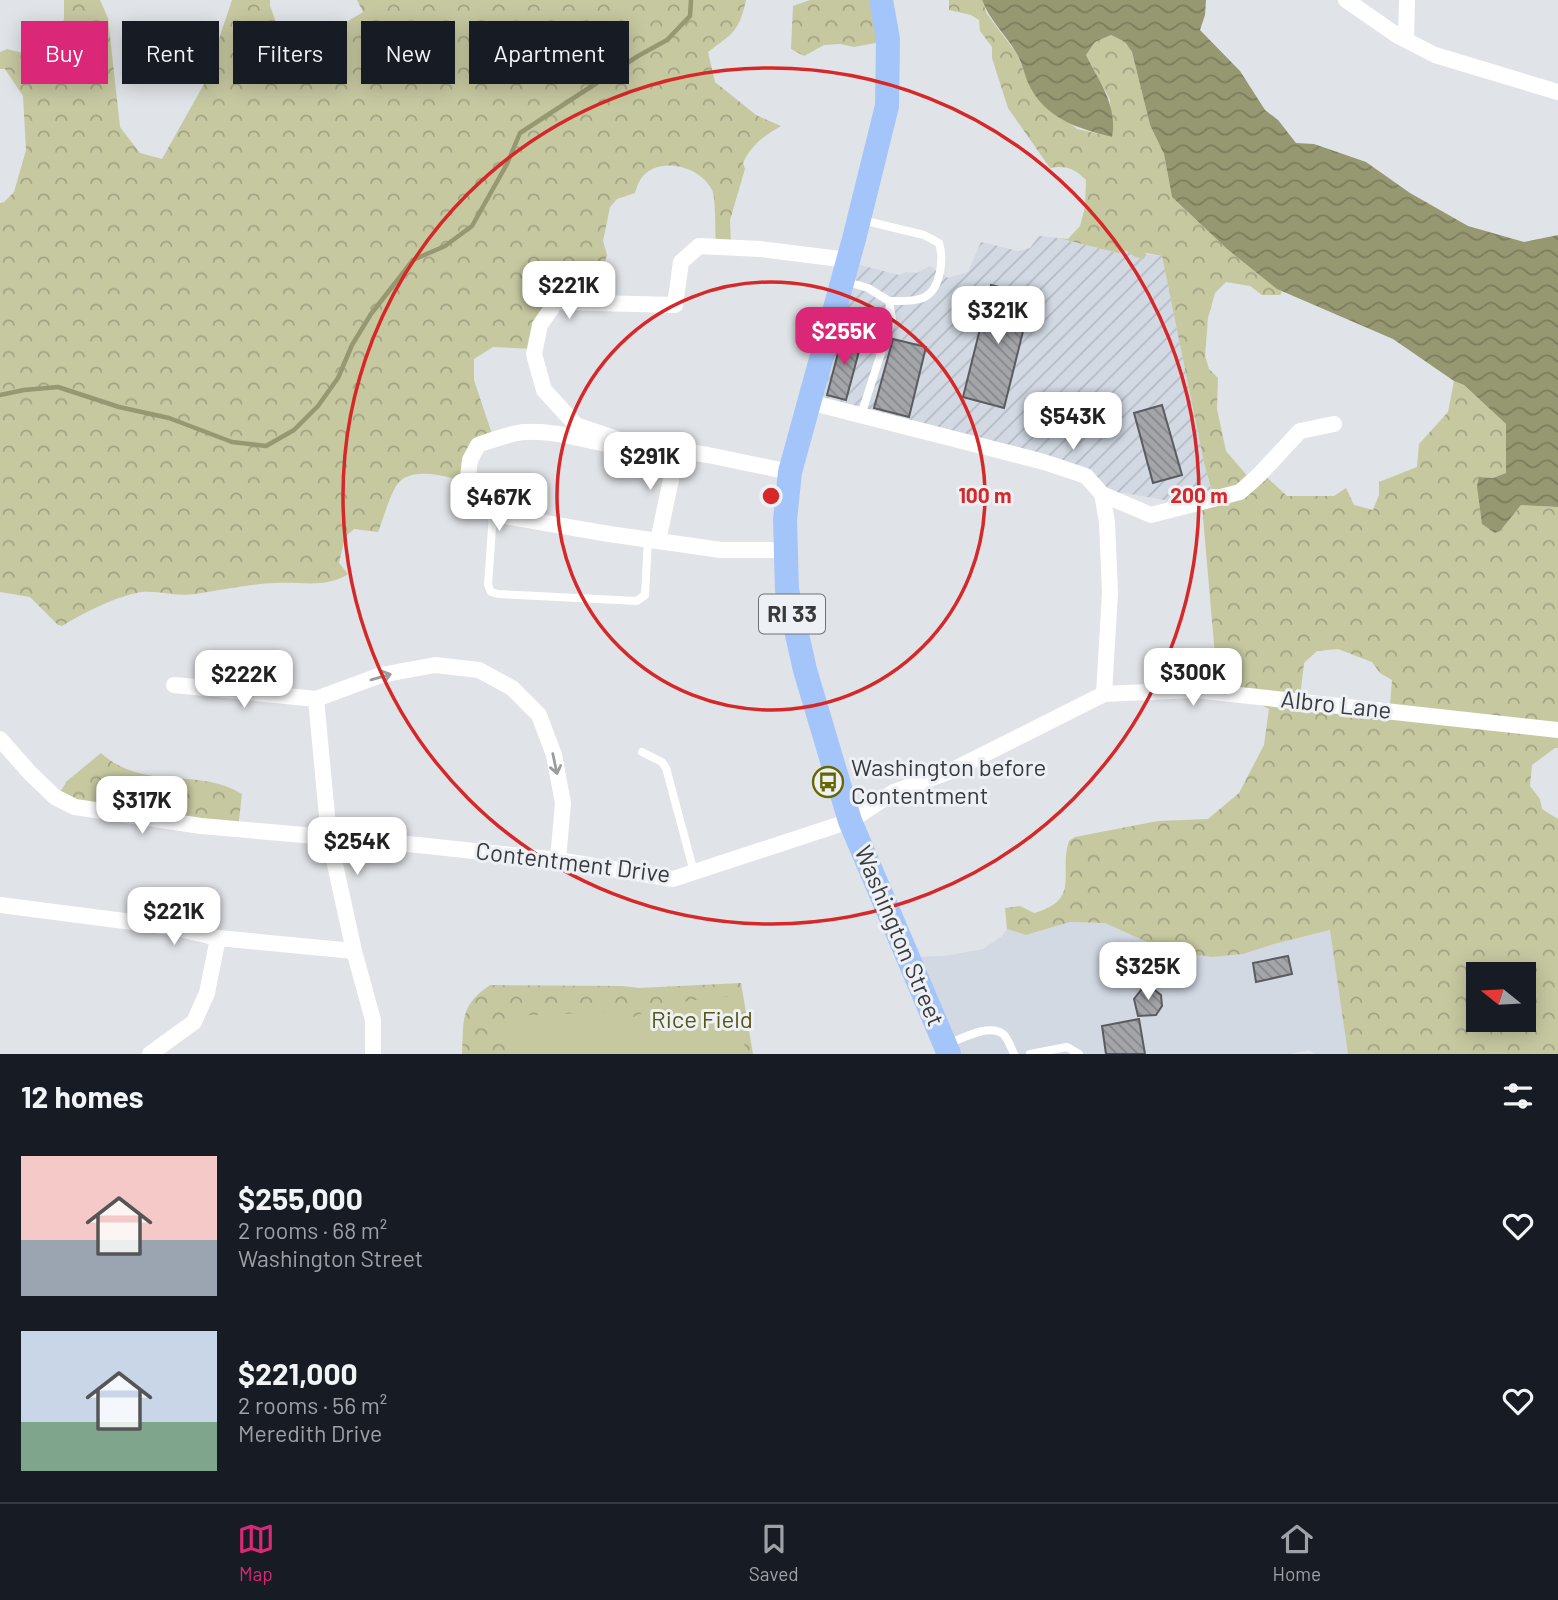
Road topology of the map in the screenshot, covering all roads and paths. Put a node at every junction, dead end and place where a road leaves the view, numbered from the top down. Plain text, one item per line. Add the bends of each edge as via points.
1 (881, 0) edge
2 (1346, 0) edge
3 (1407, 0) edge
4 (1406, 40) junction
5 (1558, 92) edge
6 (859, 219) junction
7 (845, 270) junction
8 (889, 301) junction
9 (809, 402) junction
10 (861, 415) junction
11 (1334, 424) dead end
12 (626, 442) junction
13 (677, 451) junction
14 (790, 472) junction
15 (1102, 494) junction
16 (493, 514) junction
17 (653, 540) junction
18 (786, 550) junction
19 (174, 685) dead end
20 (1104, 694) junction
21 (316, 699) junction
22 (1558, 730) edge
23 (0, 739) edge
24 (642, 752) dead end
25 (850, 821) junction
26 (329, 837) junction
27 (558, 860) junction
28 (694, 872) junction
29 (0, 905) edge
30 (218, 938) junction
31 (354, 951) junction
32 (947, 1050) edge
33 (150, 1054) edge
34 (373, 1054) edge
35 (1014, 1054) edge
36 (1030, 1054) edge
37 (1079, 1054) edge

1 - 6 main road, Washington Street / RI 33 via 888,39 887,106
2 - 4 street
3 - 4 street
4 - 5 street via 1434,55
6 - 7 main road, Washington Street / RI 33
6 - 8 lane via 939,243 940,270 930,292 918,299
7 - 8 lane
7 - 9 main road, Washington Street / RI 33
7 - 12 street via 760,249 699,246 681,262 675,306 556,302 540,325 534,354 544,390 576,425
8 - 10 lane via 892,318
9 - 10 street
9 - 14 main road, Washington Street / RI 33
10 - 15 street via 1065,469 1086,476
11 - 15 street via 1300,431 1240,492 1150,515
12 - 13 street
12 - 16 street via 610,445 525,432 478,445 468,477
13 - 14 street
13 - 17 street
14 - 18 main road, Washington Street / RI 33
15 - 20 street via 1110,593
16 - 17 street
16 - 17 lane via 488,584 491,592 498,594 637,601 645,595
17 - 18 street via 720,550
18 - 25 main road, Washington Street / RI 33 via 787,590 804,670
19 - 21 street
20 - 22 street, Albro Lane via 1194,690
20 - 25 street, Albro Lane via 951,771 894,792
21 - 26 street
21 -> 27 street via 381,676 435,665 479,670 512,688 539,715 554,755 563,803
23 - 26 street, Contentment Drive via 55,797 75,807 201,826
24 - 28 lane via 666,768
25 - 28 street, Contentment Drive
25 - 32 main road, Washington Street / RI 33
26 - 27 street, Contentment Drive
26 - 31 street
27 - 28 street, Contentment Drive via 673,879
29 - 30 street via 171,927
30 - 31 street
30 - 33 street via 207,993 194,1022
31 - 34 street via 373,1020
32 - 35 lane via 981,1032 996,1031 1004,1035
36 - 37 lane via 1067,1047

